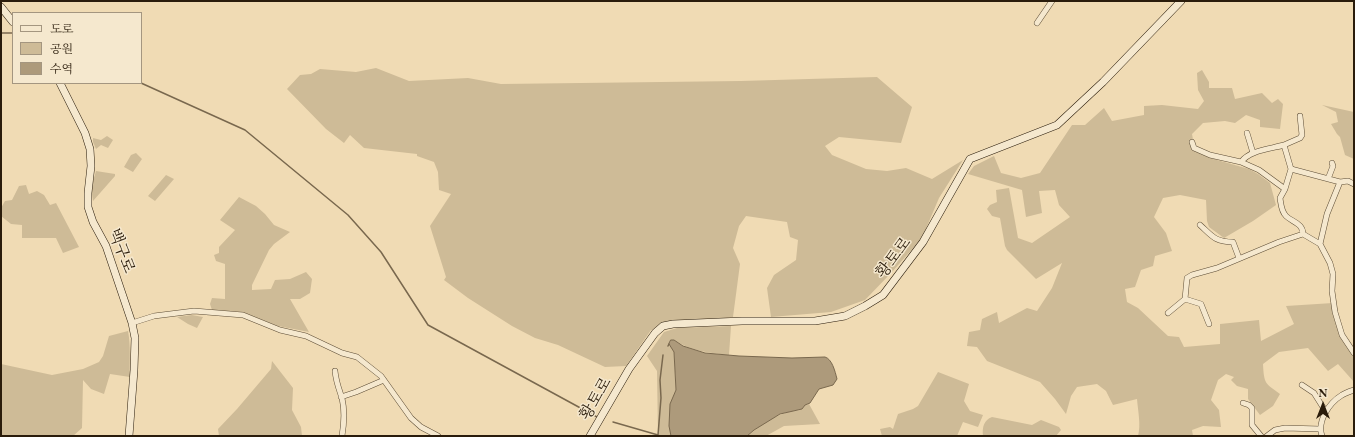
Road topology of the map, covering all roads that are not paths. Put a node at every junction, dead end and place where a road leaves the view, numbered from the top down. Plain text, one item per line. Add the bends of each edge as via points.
1 (1052, 1) edge
2 (1181, 1) edge
3 (1, 7) edge
4 (12, 21) edge
5 (1036, 23) dead end
6 (60, 84) edge
7 (1300, 116) dead end
8 (1247, 133) dead end
9 (1192, 142) dead end
10 (1284, 146) junction
11 (1253, 153) junction
12 (1241, 162) junction
13 (1332, 163) dead end
14 (1291, 169) junction
15 (1328, 179) junction
16 (1340, 182) junction
17 (1354, 184) edge
18 (1285, 189) junction
19 (1200, 225) dead end
20 (1303, 234) junction
21 (1320, 244) junction
22 (1238, 258) junction
23 (1185, 299) junction
24 (1168, 313) dead end
25 (132, 323) junction
26 (1209, 324) dead end
27 (1354, 353) edge
28 (335, 371) dead end
29 (384, 380) junction
30 (1302, 385) dead end
31 (1354, 390) edge
32 (341, 397) junction
33 (1243, 403) dead end
34 (1326, 412) junction
35 (1320, 429) junction
36 (130, 436) edge
37 (342, 436) edge
38 (438, 436) edge
39 (590, 436) edge
40 (1261, 436) edge
41 (1267, 436) edge
42 (1322, 436) edge

1 - 5 street
2 - 39 main road, 황토로 via 1103,82 1057,125 970,159 923,242 883,294 845,316 815,321 742,321 663,326 629,369
3 - 4 main road
6 - 25 main road, 백구로 via 85,133 90,149 88,207 106,246
7 - 10 street via 1302,135
8 - 11 street
9 - 12 street via 1194,148
10 - 11 street
10 - 14 street
11 - 12 street
12 - 18 street via 1259,170
13 - 15 street
14 - 15 street
14 - 18 street
15 - 16 street
16 - 17 street via 1348,181
16 - 21 street via 1327,214
18 - 20 street via 1280,198 1282,211 1299,225
19 - 22 street via 1216,239 1233,242
20 - 21 street
20 - 22 street
21 - 27 street via 1333,274 1335,312 1342,335
22 - 23 street via 1187,278
23 - 24 street
23 - 26 street via 1202,304
25 - 29 street via 154,316 194,311 243,315 280,330 306,336 342,353 357,357
25 - 36 main road, 백구로 via 135,338
28 - 32 street
29 - 32 street
29 - 38 street via 411,418
30 - 34 street via 1314,393
31 - 34 street via 1332,402
32 - 37 street via 345,421
33 - 40 street via 1249,404 1252,408 1252,425
34 - 35 street
35 - 41 street via 1285,428 1275,430
35 - 42 street

